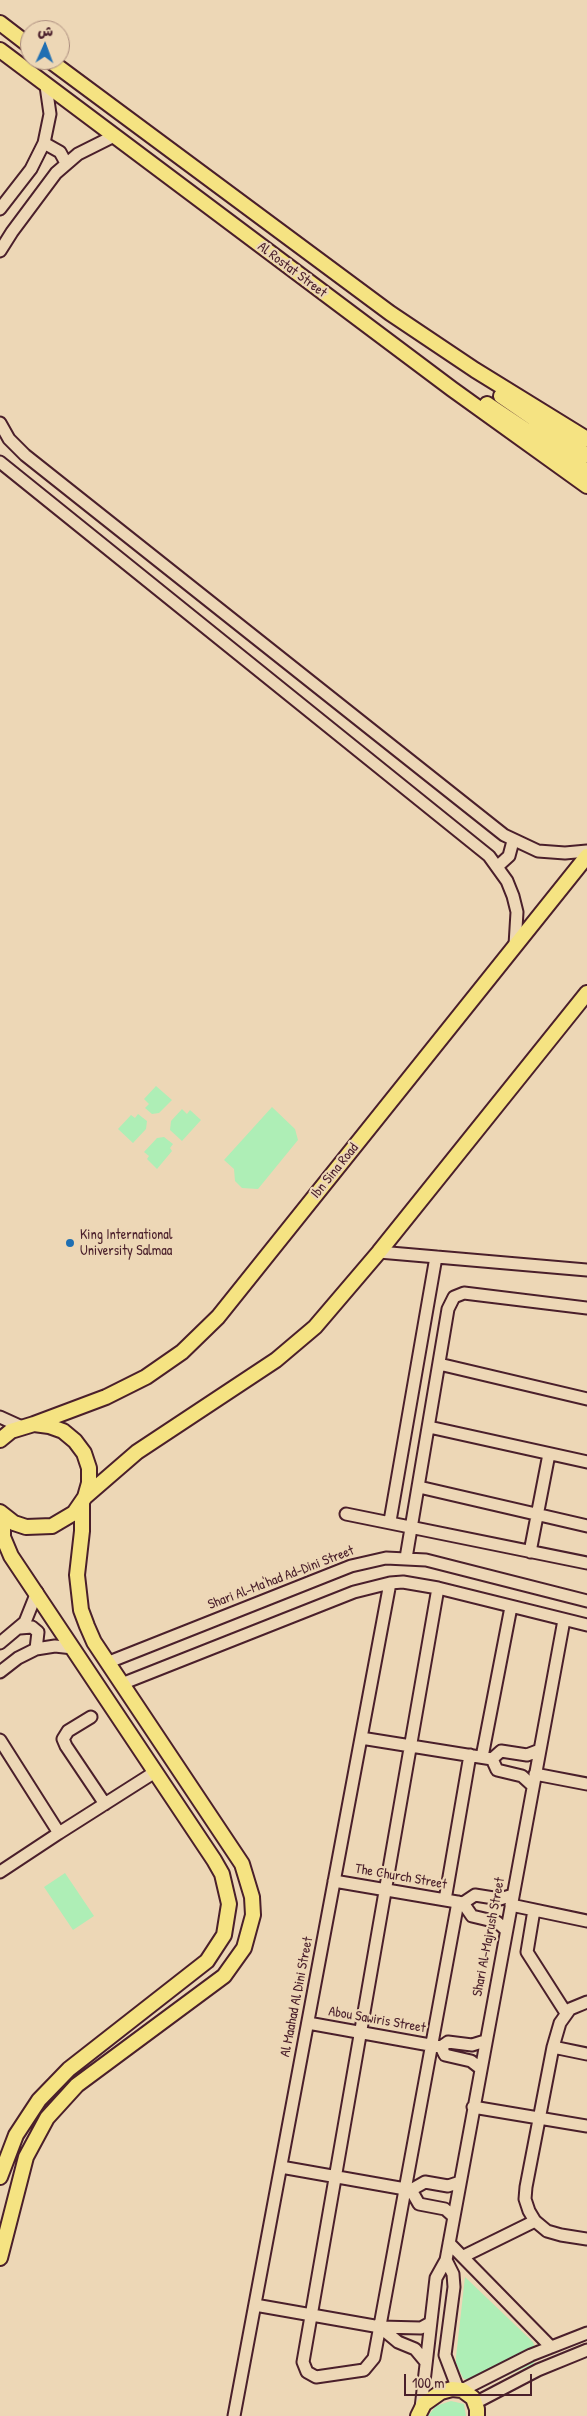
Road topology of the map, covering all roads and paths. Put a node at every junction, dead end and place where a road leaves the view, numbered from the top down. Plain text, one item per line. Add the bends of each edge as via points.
1 (0, 23) edge
2 (20, 38) edge
3 (0, 50) edge
4 (62, 70) edge
5 (46, 86) junction
6 (114, 136) junction
7 (44, 142) junction
8 (66, 163) junction
9 (0, 209) edge
10 (0, 251) edge
11 (475, 370) junction
12 (452, 389) junction
13 (0, 423) edge
14 (587, 440) edge
15 (587, 455) edge
16 (0, 462) edge
17 (587, 471) edge
18 (587, 486) edge
19 (513, 841) junction
20 (587, 851) edge
21 (587, 856) edge
22 (498, 866) junction
23 (515, 945) junction
24 (587, 994) edge
25 (380, 1252) junction
26 (436, 1257) junction
27 (587, 1270) edge
28 (587, 1308) edge
29 (439, 1364) junction
30 (587, 1399) edge
31 (0, 1417) edge
32 (28, 1426) junction
33 (429, 1427) junction
34 (0, 1440) edge
35 (550, 1454) junction
36 (587, 1462) edge
37 (419, 1487) junction
38 (83, 1500) junction
39 (2, 1514) edge
40 (346, 1514) dead end
41 (538, 1514) junction
42 (390, 1521) junction
43 (411, 1526) junction
44 (587, 1526) edge
45 (530, 1552) junction
46 (406, 1558) junction
47 (587, 1563) edge
48 (390, 1583) junction
49 (438, 1588) junction
50 (37, 1592) junction
51 (587, 1600) edge
52 (512, 1607) junction
53 (564, 1620) junction
54 (587, 1625) edge
55 (20, 1628) junction
56 (0, 1643) edge
57 (73, 1648) junction
58 (36, 1649) junction
59 (109, 1662) junction
60 (0, 1672) edge
61 (124, 1683) junction
62 (91, 1717) dead end
63 (361, 1738) junction
64 (0, 1740) edge
65 (411, 1745) junction
66 (540, 1750) junction
67 (481, 1757) junction
68 (155, 1772) junction
69 (534, 1780) junction
70 (587, 1784) edge
71 (105, 1804) junction
72 (60, 1833) junction
73 (0, 1872) edge
74 (334, 1881) junction
75 (385, 1890) junction
76 (445, 1900) junction
77 (512, 1900) junction
78 (460, 1903) junction
79 (534, 1910) junction
80 (587, 1921) edge
81 (506, 1930) junction
82 (587, 2002) edge
83 (566, 2013) junction
84 (308, 2022) junction
85 (360, 2032) junction
86 (485, 2041) junction
87 (436, 2046) junction
88 (553, 2047) junction
89 (587, 2054) edge
90 (480, 2068) junction
91 (473, 2107) junction
92 (539, 2118) junction
93 (587, 2126) edge
94 (281, 2167) junction
95 (0, 2177) edge
96 (335, 2177) junction
97 (460, 2182) junction
98 (408, 2190) junction
99 (454, 2217) junction
100 (536, 2221) junction
101 (587, 2239) edge
102 (449, 2243) junction
103 (1, 2251) edge
104 (464, 2256) junction
105 (446, 2260) junction
106 (255, 2305) junction
107 (311, 2315) junction
108 (430, 2322) junction
109 (380, 2327) junction
110 (587, 2333) edge
111 (551, 2347) junction
112 (587, 2350) edge
113 (425, 2361) junction
114 (460, 2390) junction
115 (419, 2412) edge
116 (477, 2413) edge
117 (234, 2416) edge

1 - 2 main road
3 - 5 main road, Al Rostat Street
4 - 11 main road, Al Rostat Street via 390,313
5 - 6 main road, Al Rostat Street
5 - 7 street via 50,114
6 - 8 street via 90,146
6 - 12 main road, Al Rostat Street
7 - 8 street via 60,152
7 - 9 street via 31,169
8 - 10 street
11 - 14 main road, Al Rostat Street
11 - 15 main road via 510,402
12 - 17 main road via 493,408
12 - 18 main road, Al Rostat Street
13 - 19 street via 9,439 25,455
16 - 22 street
19 - 20 street via 551,853
19 - 22 street via 509,856
21 - 23 main road, Ibn Sina Road
22 - 23 street via 513,896 517,929
23 - 32 main road, Ibn Sina Road via 235,1299 201,1335 164,1365 126,1388
24 - 25 main road
25 - 26 street
25 - 38 main road via 341,1300 296,1345 137,1452
26 - 27 street
26 - 42 street
28 - 29 street via 459,1294 454,1296 448,1309
29 - 30 street
29 - 33 street
31 - 32 street
32 - 34 main road, Ibn Sina Road via 11,1431
32 - 38 main road via 49,1426 63,1431 84,1453 89,1483
33 - 35 street
33 - 37 street
35 - 36 street
35 - 41 street
37 - 41 street
37 - 43 street
38 - 39 main road via 64,1521 46,1527 26,1527
38 - 59 main road via 78,1592 86,1626
39 - 50 main road via 6,1547
40 - 42 street
41 - 44 street
41 - 45 street
42 - 43 street
43 - 45 street
43 - 46 street
45 - 47 street
46 - 51 street, Shari Al-Ma'had Ad-Dini Street via 426,1560
46 - 59 street, Shari Al-Ma'had Ad-Dini Street via 386,1558 351,1566
48 - 49 street
48 - 61 street via 354,1592
48 - 63 street, Al Maahad Al Dini Street
49 - 52 street
49 - 65 street
50 - 55 street via 29,1615
50 - 57 main road
52 - 53 street
52 - 67 street
53 - 54 street
53 - 66 street, Shari Al-Majrush Street
55 - 56 street
55 - 58 street via 32,1628 38,1632
57 - 58 street
57 - 68 main road
58 - 60 street
59 - 61 main road
61 - 103 main road via 242,1864 252,1897 250,1932 240,1956 224,1976 77,2084 56,2106 26,2157
62 - 71 street via 68,1731 63,1739
63 - 65 street
63 - 74 street, Al Maahad Al Dini Street
64 - 72 street
65 - 67 street
65 - 75 street
66 - 67 street via 524,1755 501,1751
66 - 69 street, Shari Al-Majrush Street
67 - 69 street via 497,1770
67 - 76 street
68 - 71 street
68 - 95 main road via 222,1874 229,1904 224,1934 207,1961 53,2084 30,2111 16,2135
69 - 70 street
69 - 77 street, Shari Al-Majrush Street
71 - 72 street
72 - 73 street
74 - 75 street, The Church Street
74 - 84 street, Al Maahad Al Dini Street
75 - 76 street, The Church Street
75 - 85 street
76 - 78 street, The Church Street
77 - 78 street, The Church Street via 476,1895
77 - 79 street, The Church Street
77 - 81 street, Shari Al-Majrush Street
78 - 81 street, The Church Street via 472,1916 497,1922
78 - 87 street
79 - 80 street, The Church Street
79 - 83 street via 527,1952
81 - 86 street, Shari Al-Majrush Street
82 - 83 street
83 - 88 street
84 - 85 street, Abou Sawiris Street
84 - 94 street, Al Maahad Al Dini Street
85 - 87 street, Abou Sawiris Street
85 - 96 street
86 - 87 street, Abou Sawiris Street via 474,2045 448,2042
86 - 90 street, Shari Al-Majrush Street
87 - 90 street, Abou Sawiris Street via 445,2055 470,2061
87 - 98 street
88 - 89 street
88 - 92 street
90 - 91 street, Shari Al-Majrush Street
91 - 92 street
91 - 97 street, Shari Al-Majrush Street
92 - 93 street
92 - 100 street via 526,2187 527,2205
94 - 96 street
94 - 106 street, Al Maahad Al Dini Street
96 - 98 street
96 - 107 street
97 - 98 street via 450,2186 425,2182
97 - 99 street, Shari Al-Majrush Street
98 - 99 street via 419,2204 445,2209
98 - 109 street
99 - 102 street, Shari Al-Majrush Street
100 - 101 street via 547,2231
100 - 104 street
102 - 104 street
102 - 105 street, Shari Al-Majrush Street
104 - 111 street
105 - 108 street, Shari Al-Majrush Street via 436,2278
105 - 114 street, Shari Al-Majrush Street via 454,2280 445,2355
106 - 107 street
106 - 117 street, Al Maahad Al Dini Street
107 - 109 street
107 - 109 street via 303,2362 307,2372 316,2377 368,2367 374,2358
108 - 109 street via 418,2329
108 - 113 street, Shari Al-Majrush Street
109 - 113 street via 398,2342 415,2349
110 - 111 street
111 - 114 street
112 - 116 street via 531,2373
113 - 115 street, Shari Al-Majrush Street
114 - 115 main road via 441,2392
114 - 116 main road via 468,2394

